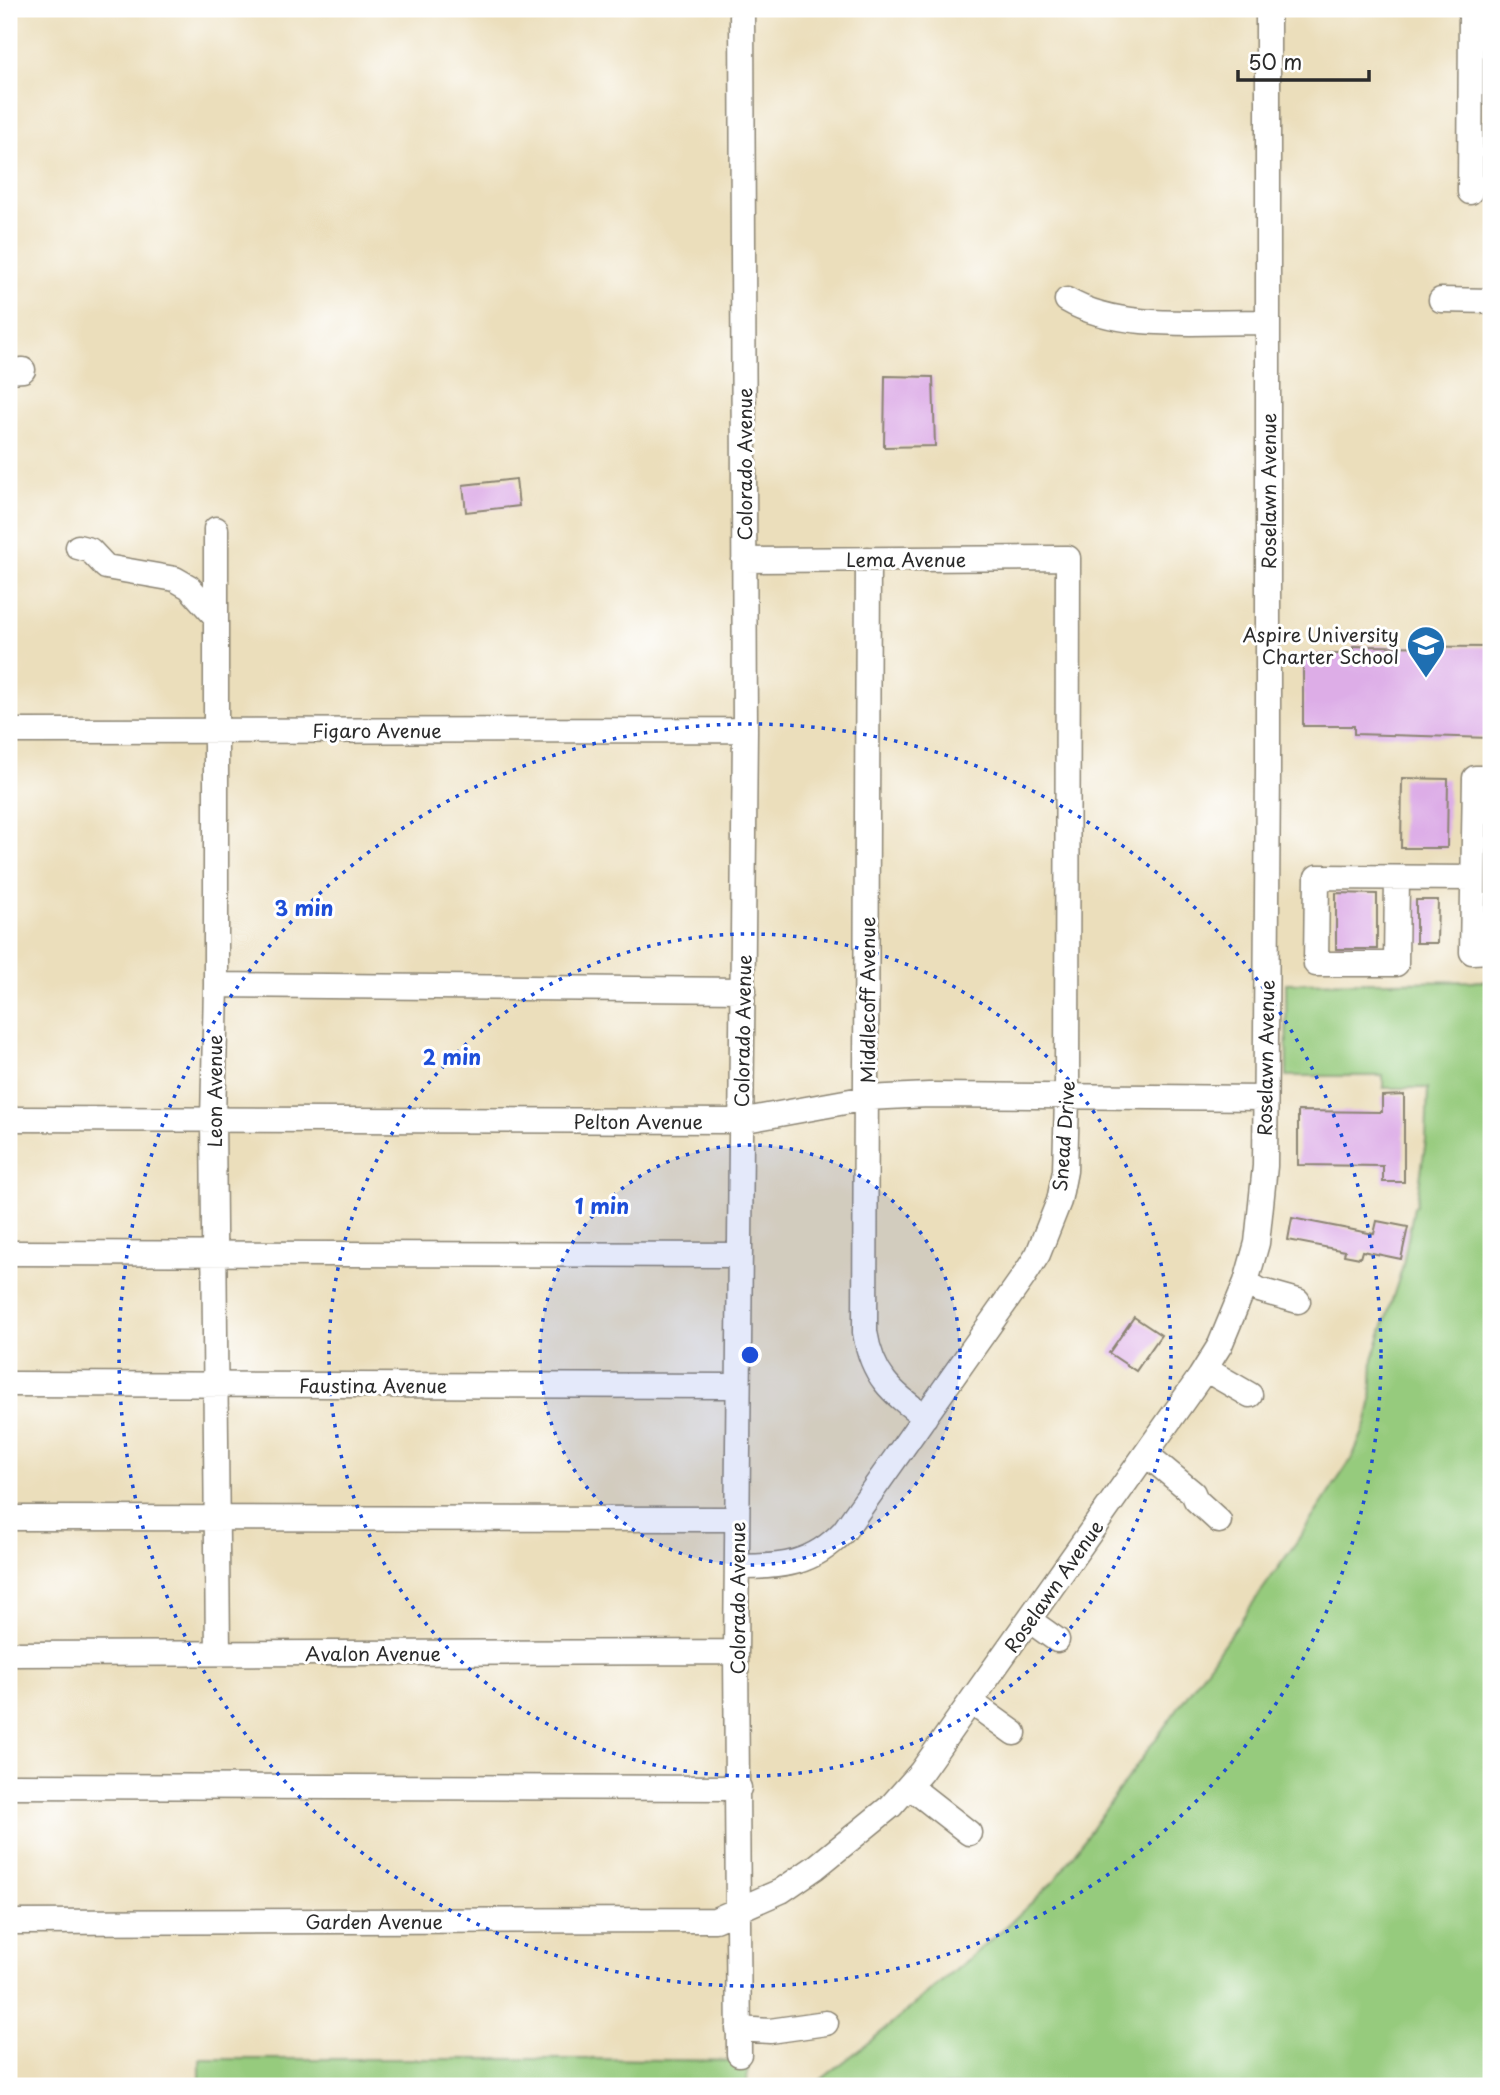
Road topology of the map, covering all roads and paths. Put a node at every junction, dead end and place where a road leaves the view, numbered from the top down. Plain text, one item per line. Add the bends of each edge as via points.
1 (742, 9) edge
2 (1268, 9) edge
3 (1471, 9) edge
4 (1470, 192) dead end
5 (1067, 300) dead end
6 (1441, 300) dead end
7 (1491, 301) edge
8 (1268, 322) junction
9 (216, 529) dead end
10 (78, 547) dead end
11 (1068, 558) joint
12 (868, 559) junction
13 (744, 560) junction
14 (216, 617) junction
15 (9, 730) edge
16 (216, 730) junction
17 (745, 730) junction
18 (1491, 778) edge
19 (1483, 846) edge
20 (1397, 878) junction
21 (1473, 878) junction
22 (1482, 903) edge
23 (1491, 951) edge
24 (216, 985) junction
25 (744, 990) junction
26 (1067, 1097) junction
27 (867, 1098) junction
28 (1265, 1098) junction
29 (9, 1119) edge
30 (213, 1120) junction
31 (740, 1121) junction
32 (216, 1252) junction
33 (9, 1253) edge
34 (739, 1255) junction
35 (1246, 1282) junction
36 (1298, 1301) dead end
37 (1205, 1369) junction
38 (9, 1384) edge
39 (216, 1384) junction
40 (738, 1385) junction
41 (1250, 1395) dead end
42 (925, 1417) junction
43 (1146, 1454) junction
44 (9, 1518) edge
45 (217, 1518) junction
46 (737, 1519) junction
47 (1219, 1521) dead end
48 (737, 1567) junction
49 (1029, 1620) junction
50 (1058, 1640) dead end
51 (736, 1652) junction
52 (218, 1653) junction
53 (9, 1654) edge
54 (971, 1702) junction
55 (1014, 1733) dead end
56 (9, 1786) edge
57 (909, 1786) junction
58 (738, 1788) junction
59 (970, 1833) dead end
60 (737, 1911) junction
61 (9, 1922) edge
62 (827, 2023) dead end
63 (738, 2029) junction
64 (738, 2054) dead end

1 - 13 street, Colorado Avenue
2 - 8 street, Roselawn Avenue
3 - 4 street
5 - 8 street via 1105,317 1131,321
6 - 7 street
8 - 28 street, Roselawn Avenue
9 - 14 street, Leon Avenue
10 - 14 street via 90,550 106,567 175,579 189,587
11 - 12 street, Lema Avenue
11 - 26 street, Snead Drive
12 - 13 street, Lema Avenue
12 - 27 street, Middlecoff Avenue
13 - 17 street, Colorado Avenue
14 - 16 street, Leon Avenue
15 - 16 street, Figaro Avenue
16 - 17 street, Figaro Avenue
16 - 24 street, Leon Avenue
17 - 25 street, Colorado Avenue
18 - 19 street via 1475,778
19 - 21 street
20 - 20 street via 1317,877 1316,964 1396,964
20 - 21 street
21 - 22 street
22 - 23 street via 1472,952
24 - 25 street
24 - 30 street, Leon Avenue
25 - 31 street, Colorado Avenue
26 - 27 street, Pelton Avenue
26 - 28 street, Pelton Avenue
26 - 42 street, Snead Drive via 1065,1171 1049,1230 1024,1276
27 - 31 street, Pelton Avenue
27 - 42 street, Middlecoff Avenue via 868,1347 881,1379
28 - 35 street, Roselawn Avenue via 1262,1208
29 - 30 street, Pelton Avenue
30 - 31 street, Pelton Avenue
30 - 32 street, Leon Avenue
31 - 34 street, Colorado Avenue
32 - 33 street
32 - 34 street
32 - 39 street, Leon Avenue
34 - 40 street, Colorado Avenue
35 - 36 street
35 - 37 street, Roselawn Avenue
37 - 41 street
37 - 43 street, Roselawn Avenue
38 - 39 street, Faustina Avenue
39 - 40 street, Faustina Avenue
39 - 45 street, Leon Avenue
40 - 46 street, Colorado Avenue
42 - 48 street, Snead Drive via 830,1546 801,1561
43 - 47 street
43 - 49 street, Roselawn Avenue
44 - 45 street
45 - 46 street
45 - 52 street, Leon Avenue
46 - 48 street, Colorado Avenue
48 - 51 street, Colorado Avenue
49 - 50 street
49 - 54 street, Roselawn Avenue
51 - 52 street, Avalon Avenue
51 - 58 street, Colorado Avenue
52 - 53 street, Avalon Avenue
54 - 55 street
54 - 57 street, Roselawn Avenue
56 - 58 street
57 - 59 street
57 - 60 street, Roselawn Avenue via 816,1867
58 - 60 street, Colorado Avenue
60 - 61 street, Garden Avenue via 715,1920
60 - 63 street, Colorado Avenue
62 - 63 street via 770,2031
63 - 64 street, Colorado Avenue

